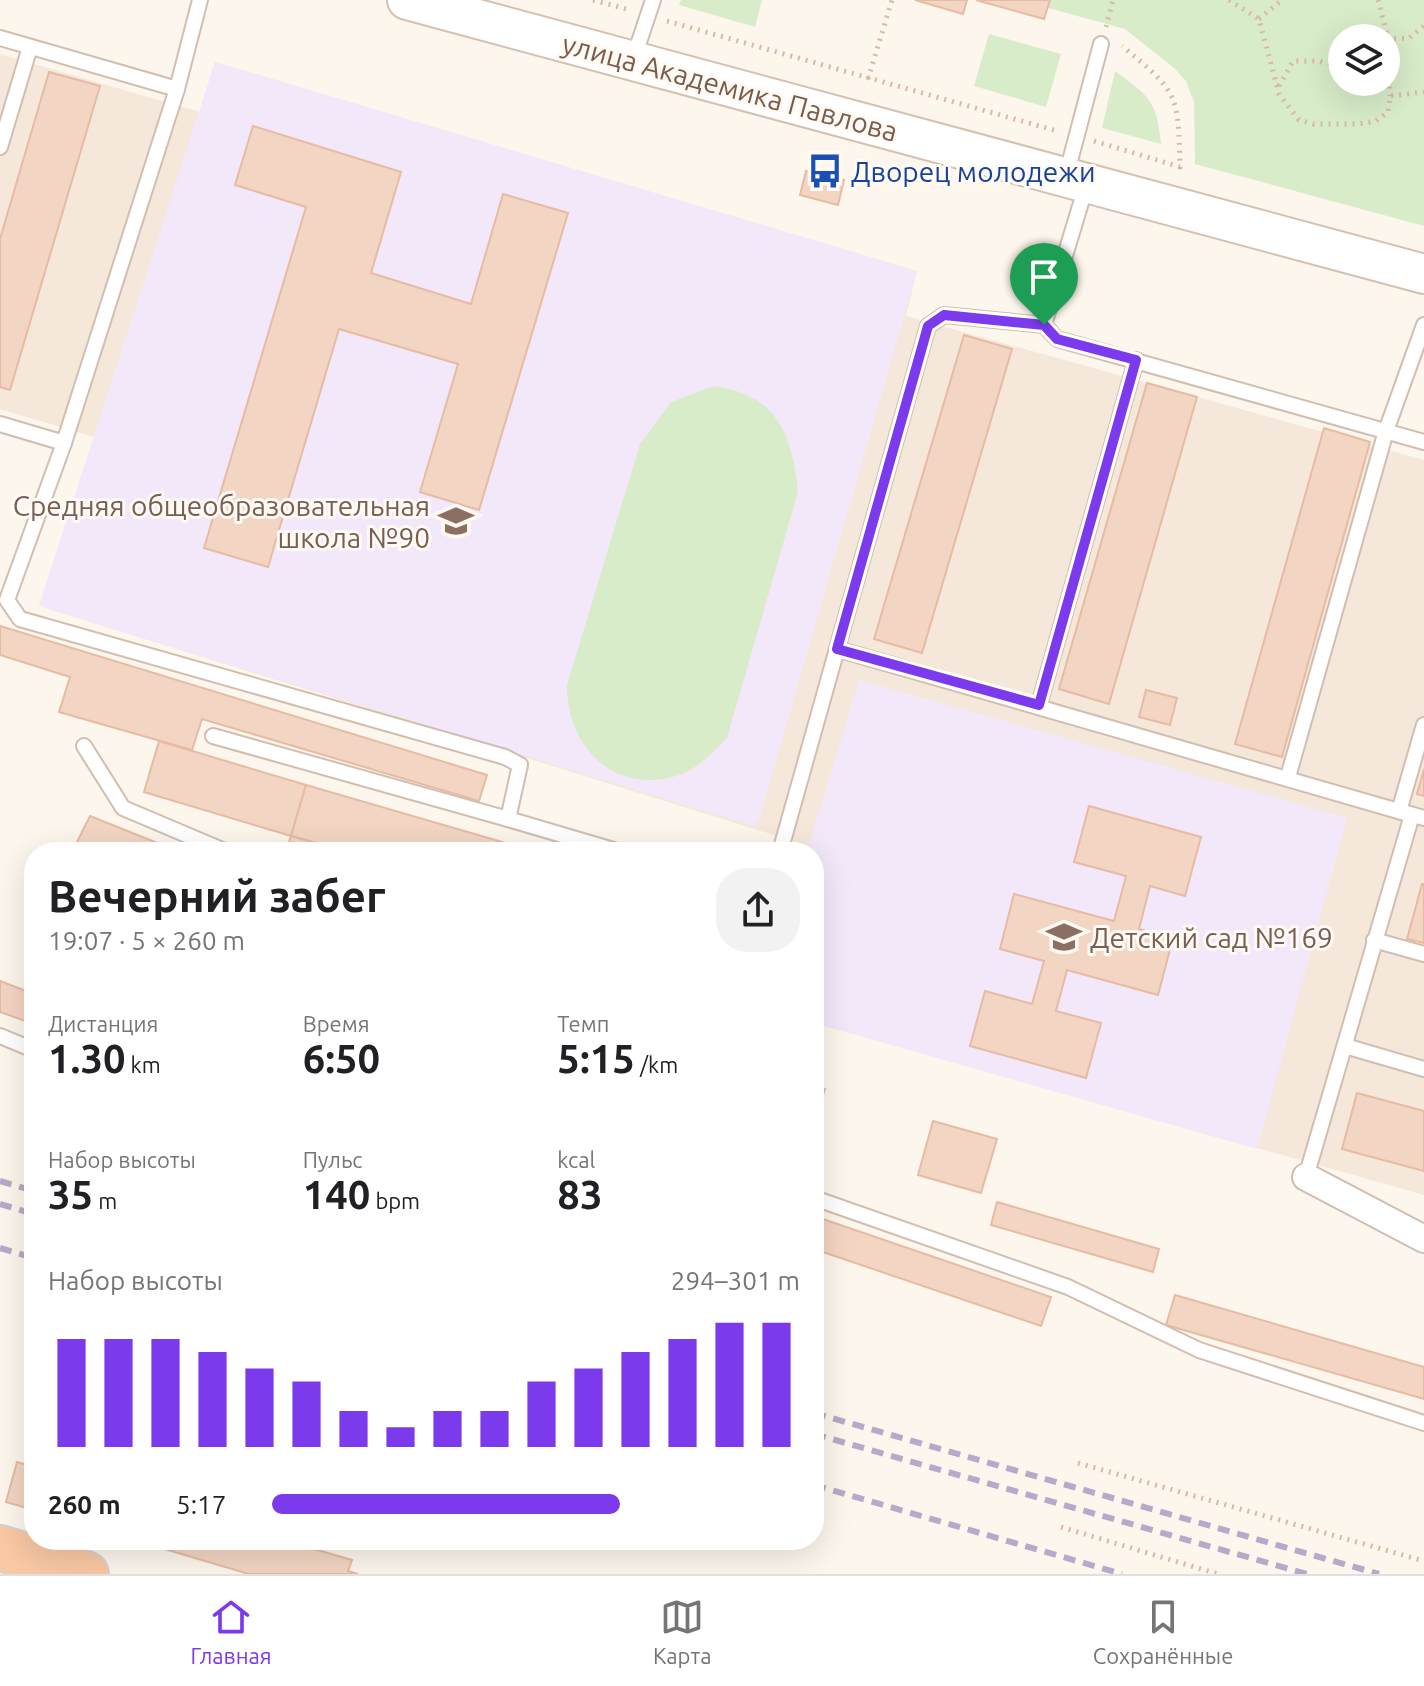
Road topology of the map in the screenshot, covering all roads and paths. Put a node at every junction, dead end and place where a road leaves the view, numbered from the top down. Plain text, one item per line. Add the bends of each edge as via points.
1 (200, 0) edge
2 (407, 0) edge
3 (593, 0) edge
4 (653, 0) edge
5 (892, 0) edge
6 (1229, 0) edge
7 (1282, 0) edge
8 (1378, 0) edge
9 (649, 15) junction
10 (1259, 19) junction
11 (1384, 24) edge
12 (1424, 26) edge
13 (0, 38) edge
14 (1400, 38) edge
15 (1108, 43) joint
16 (30, 47) junction
17 (633, 60) junction
18 (1328, 64) edge
19 (868, 79) junction
20 (177, 89) junction
21 (1424, 92) edge
22 (1279, 94) junction
23 (1400, 95) edge
24 (1390, 96) edge
25 (1078, 136) junction
26 (0, 147) edge
27 (1077, 180) junction
28 (1424, 274) edge
29 (1044, 325) junction
30 (1424, 325) edge
31 (1136, 360) junction
32 (0, 424) edge
33 (1386, 431) junction
34 (1424, 442) edge
35 (64, 443) junction
36 (837, 649) junction
37 (1039, 705) junction
38 (1424, 725) edge
39 (213, 736) dead end
40 (84, 746) dead end
41 (1288, 777) junction
42 (1412, 815) edge
43 (508, 819) junction
44 (203, 842) edge
45 (586, 842) edge
46 (783, 842) edge
47 (1374, 940) junction
48 (1424, 954) edge
49 (0, 1036) edge
50 (24, 1046) edge
51 (1345, 1046) junction
52 (1424, 1069) edge
53 (1306, 1177) joint
54 (824, 1202) edge
55 (1424, 1239) edge
56 (1424, 1423) edge
57 (1078, 1463) dead end
58 (1061, 1527) dead end
59 (9, 1555) edge
60 (1424, 1561) edge
61 (86, 1574) edge
62 (1218, 1574) edge

1 - 20 lane
2 - 17 main road, улица Академика Павлова
3 - 9 path
4 - 9 lane
5 - 19 path
6 - 10 path
7 - 10 path
8 - 11 path
9 - 17 lane
9 - 19 path
10 - 22 path
12 - 14 path via 1409,38
13 - 16 lane
15 - 25 lane
15 - 25 path via 1171,91 1178,110 1180,167
16 - 20 lane
16 - 26 lane
17 - 27 main road, улица Академика Павлова
18 - 22 path via 1293,61
19 - 25 path
20 - 35 lane
21 - 23 path
22 - 24 path via 1299,120 1314,124 1376,121 1388,112
25 - 27 lane
27 - 28 main road, улица Академика Павлова
27 - 29 lane
29 - 31 lane via 1057,339
29 - 36 lane via 944,315 928,326
30 - 33 lane
31 - 33 lane
31 - 37 lane
32 - 35 lane
33 - 34 lane
33 - 41 lane
35 - 43 lane via 7,600 20,619 505,757 520,765
36 - 37 lane
36 - 46 lane
37 - 41 lane
38 - 42 lane
39 - 43 lane
40 - 44 lane via 123,808
41 - 42 lane
42 - 47 lane
43 - 45 lane
47 - 48 lane
47 - 51 lane
49 - 50 lane
51 - 52 lane
51 - 53 lane
53 - 55 street
54 - 56 lane via 1068,1287 1199,1350
57 - 60 path
58 - 62 path
59 - 61 highway

